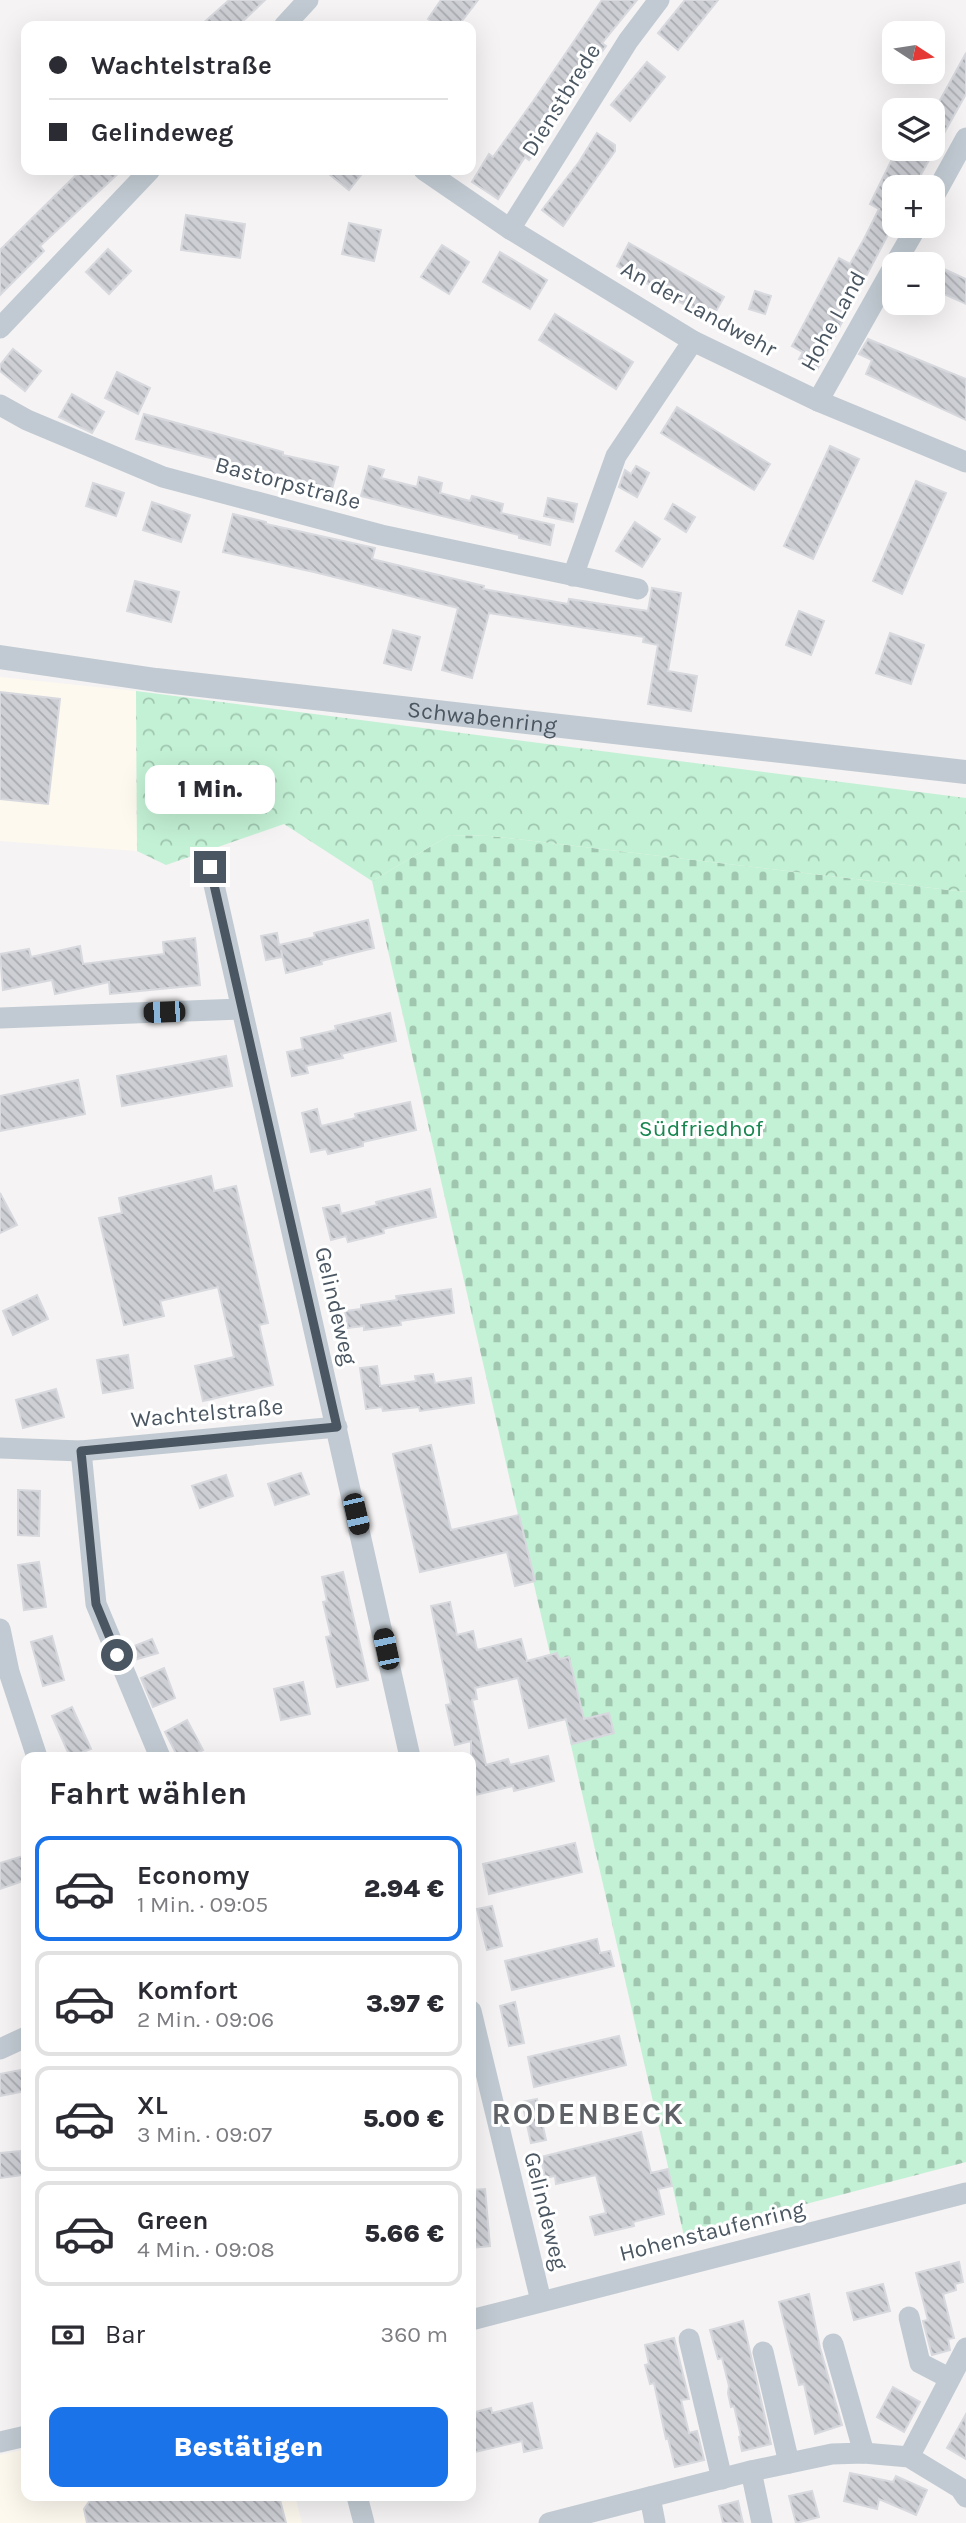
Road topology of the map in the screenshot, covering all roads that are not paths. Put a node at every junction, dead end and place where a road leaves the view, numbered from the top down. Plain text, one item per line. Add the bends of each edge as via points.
1 (308, 0) edge
2 (659, 0) edge
3 (289, 21) edge
4 (966, 138) edge
5 (145, 175) edge
6 (431, 175) edge
7 (945, 176) edge
8 (510, 229) junction
9 (882, 288) edge
10 (0, 328) edge
11 (694, 341) junction
12 (818, 401) junction
13 (0, 405) edge
14 (966, 462) edge
15 (573, 576) junction
16 (638, 589) dead end
17 (0, 657) edge
18 (966, 772) edge
19 (210, 867) dead end
20 (241, 1009) junction
21 (0, 1018) edge
22 (337, 1427) junction
23 (0, 1448) edge
24 (81, 1451) junction
25 (0, 1629) edge
26 (35, 1752) edge
27 (158, 1752) edge
28 (409, 1752) edge
29 (476, 2032) edge
30 (21, 2039) edge
31 (0, 2049) edge
32 (966, 2193) edge
33 (541, 2301) junction
34 (909, 2317) dead end
35 (476, 2319) edge
36 (689, 2339) dead end
37 (833, 2344) dead end
38 (966, 2348) edge
39 (763, 2352) dead end
40 (949, 2378) junction
41 (21, 2437) edge
42 (0, 2442) edge
43 (864, 2453) junction
44 (909, 2456) junction
45 (789, 2463) junction
46 (751, 2472) junction
47 (722, 2479) junction
48 (650, 2497) junction
49 (966, 2497) edge
50 (358, 2501) edge
51 (364, 2523) edge
52 (548, 2523) edge
53 (655, 2523) edge
54 (762, 2523) edge

1 - 3 street
2 - 8 street, Dienstbrede via 628,41
4 - 7 street
5 - 10 street
6 - 8 street, An der Landwehr
8 - 11 street, An der Landwehr
9 - 12 street, Hohe Land
11 - 12 street, An der Landwehr
11 - 15 street via 615,456
12 - 14 street, An der Landwehr
13 - 15 street, Bastorpstraße via 163,477 381,535
15 - 16 street, Bastorpstraße
17 - 18 street, Schwabenring via 169,681
19 - 20 street, Gelindeweg
20 - 21 street
20 - 22 street, Gelindeweg
22 - 24 street, Wachtelstraße
22 - 28 street, Gelindeweg
23 - 24 street, Wachtelstraße
24 - 27 street via 96,1604
25 - 26 street
29 - 33 street, Gelindeweg
30 - 31 street
32 - 33 street, Hohenstaufenring
33 - 35 street, Hohenstaufenring
34 - 40 street via 920,2363
36 - 47 street
37 - 43 street
38 - 40 street
39 - 45 street
40 - 44 street
41 - 42 street
43 - 44 street
43 - 45 street
44 - 49 street via 960,2488
45 - 46 street
46 - 47 street
46 - 54 street
47 - 48 street
48 - 52 street
48 - 53 street
50 - 51 street

